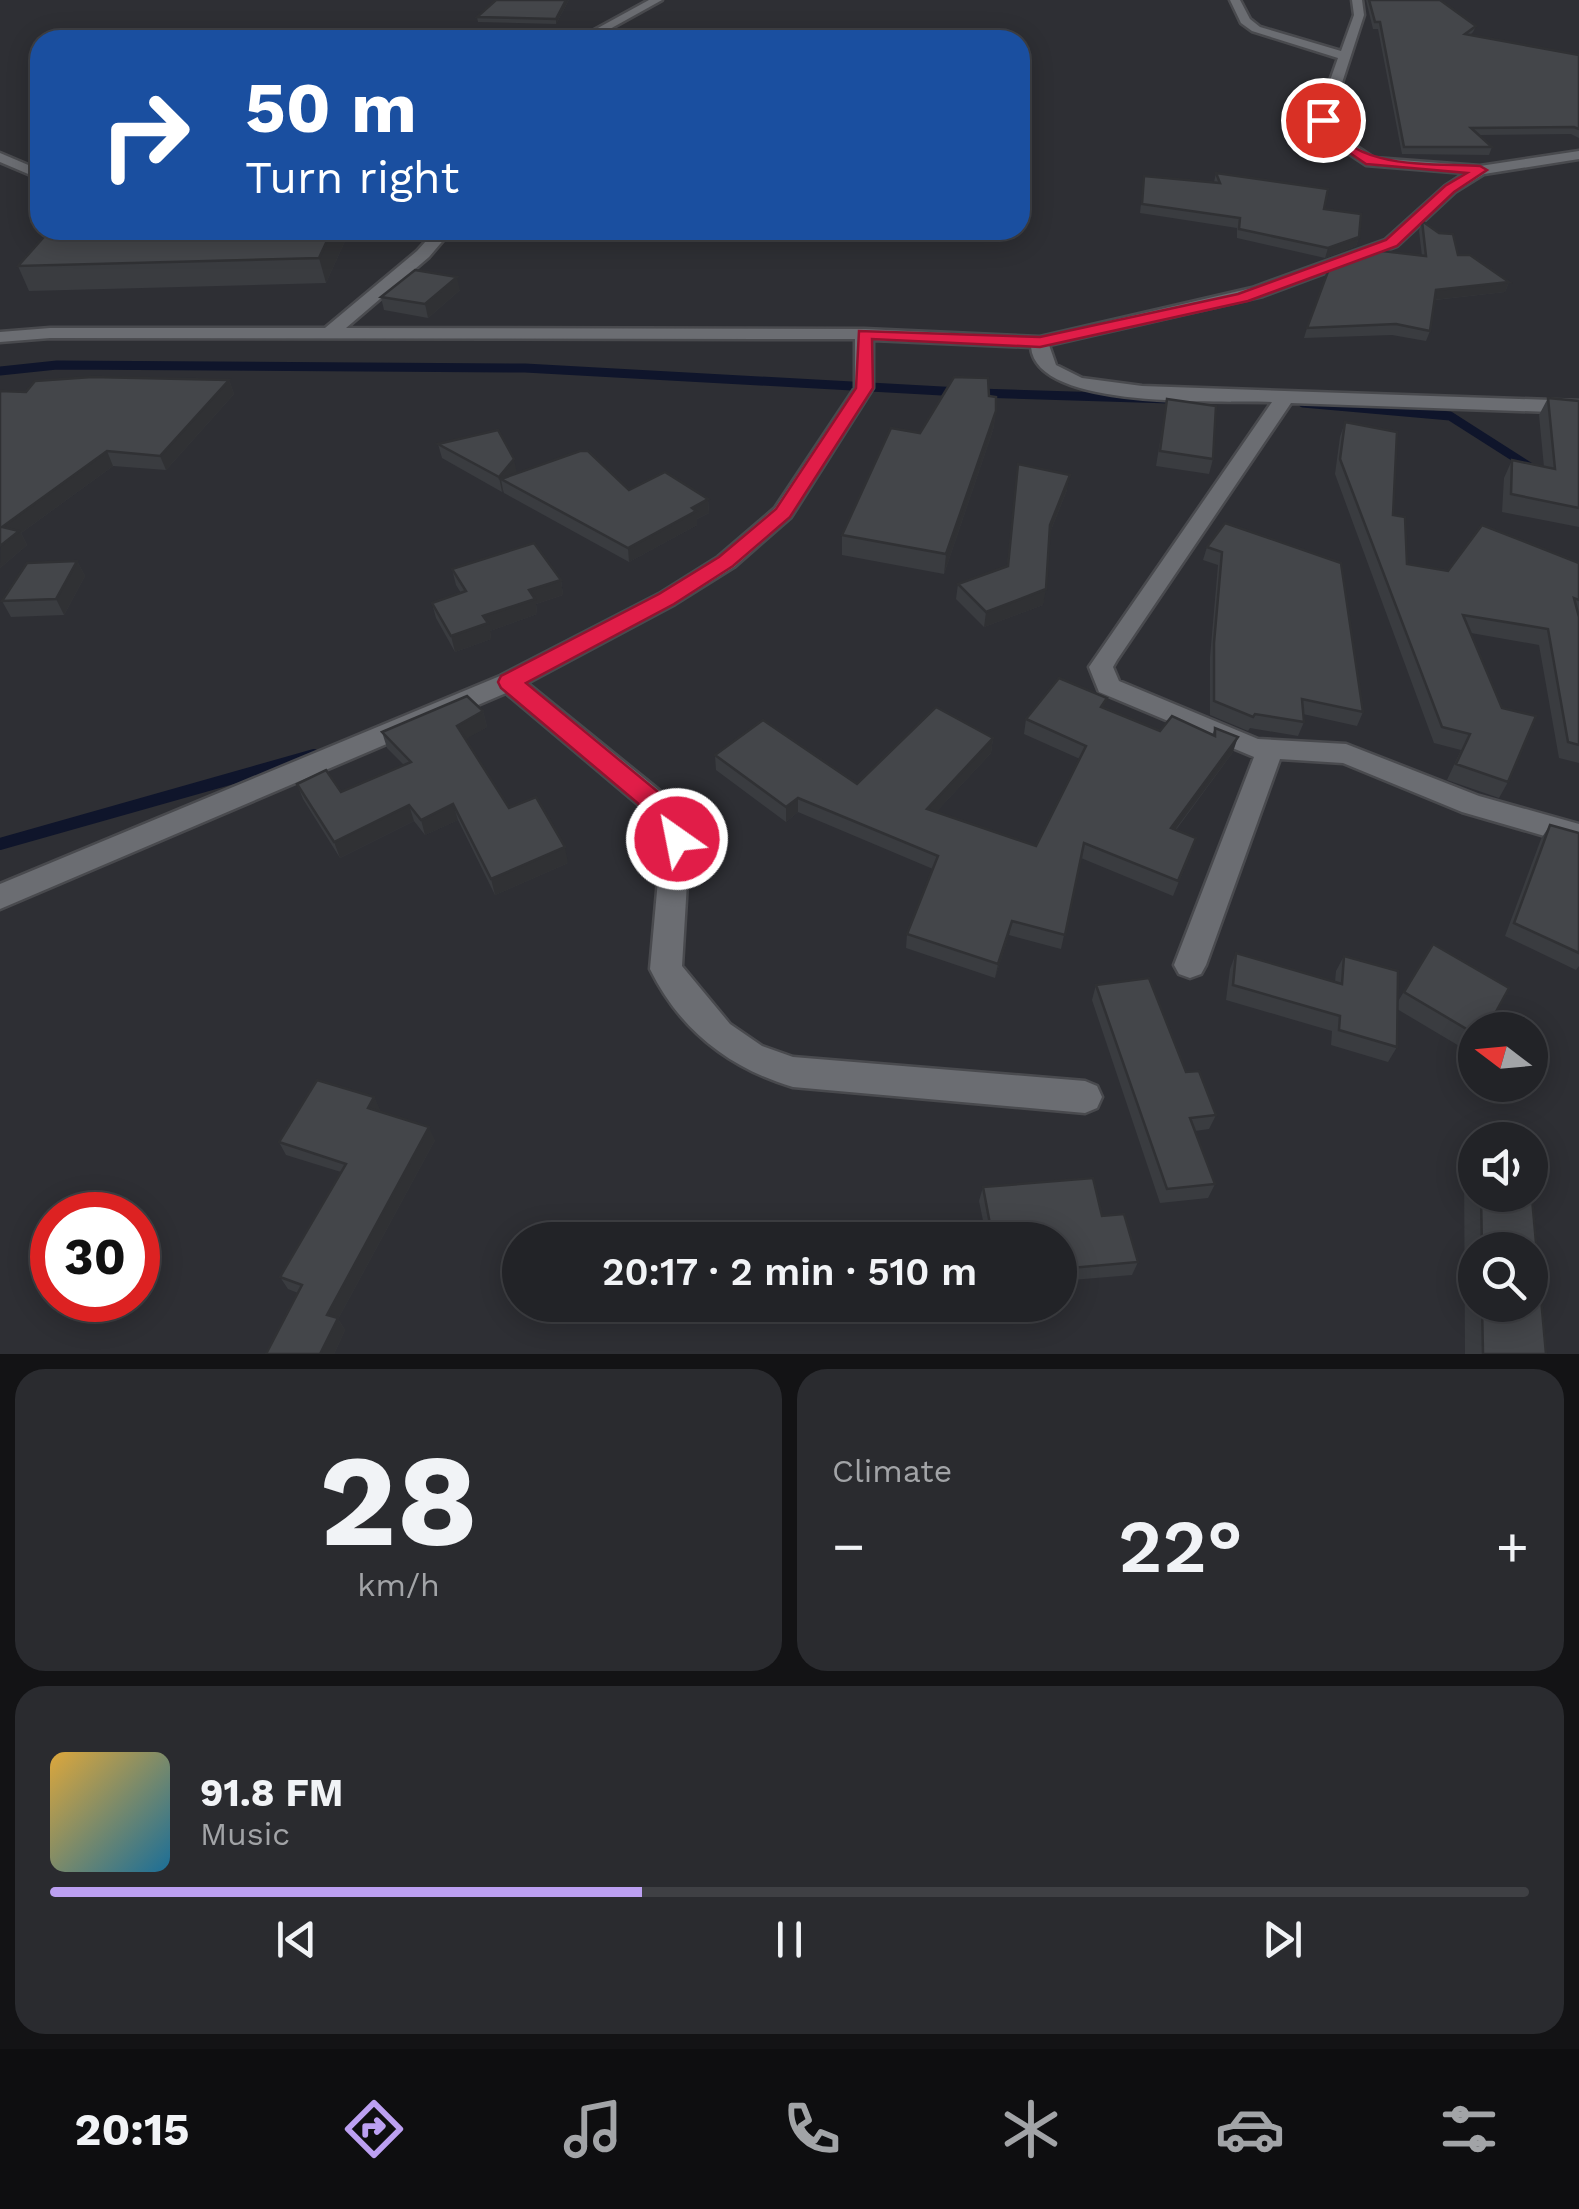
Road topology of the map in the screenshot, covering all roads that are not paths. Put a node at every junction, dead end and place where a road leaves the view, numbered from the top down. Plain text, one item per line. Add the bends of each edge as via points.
1 (657, 0) edge
2 (1235, 0) edge
3 (1357, 0) edge
4 (601, 30) edge
5 (1344, 56) junction
6 (1579, 155) edge
7 (0, 157) edge
8 (30, 170) edge
9 (1480, 170) junction
10 (435, 240) edge
11 (330, 333) junction
12 (864, 334) junction
13 (0, 337) edge
14 (1040, 342) junction
15 (1284, 398) junction
16 (1579, 407) edge
17 (509, 682) junction
18 (1269, 752) junction
19 (1579, 835) edge
20 (0, 896) edge
21 (1190, 965) dead end
22 (1085, 1097) dead end

1 - 4 street
2 - 5 street via 1256,29
3 - 5 street via 1359,15
5 - 9 street via 1323,120 1326,132 1388,166
6 - 9 street
7 - 8 street
9 - 14 street via 1392,243 1242,298
10 - 11 street
11 - 12 street
11 - 13 street
12 - 14 street
12 - 17 street via 864,388 783,512 726,562 667,599
14 - 15 street via 1044,367 1074,382
15 - 16 street
15 - 18 street via 1101,667 1116,693
17 - 20 street
17 - 22 street via 671,816 677,839 666,969 715,1035 763,1065 793,1072
18 - 19 street via 1346,754 1472,805
18 - 21 street

